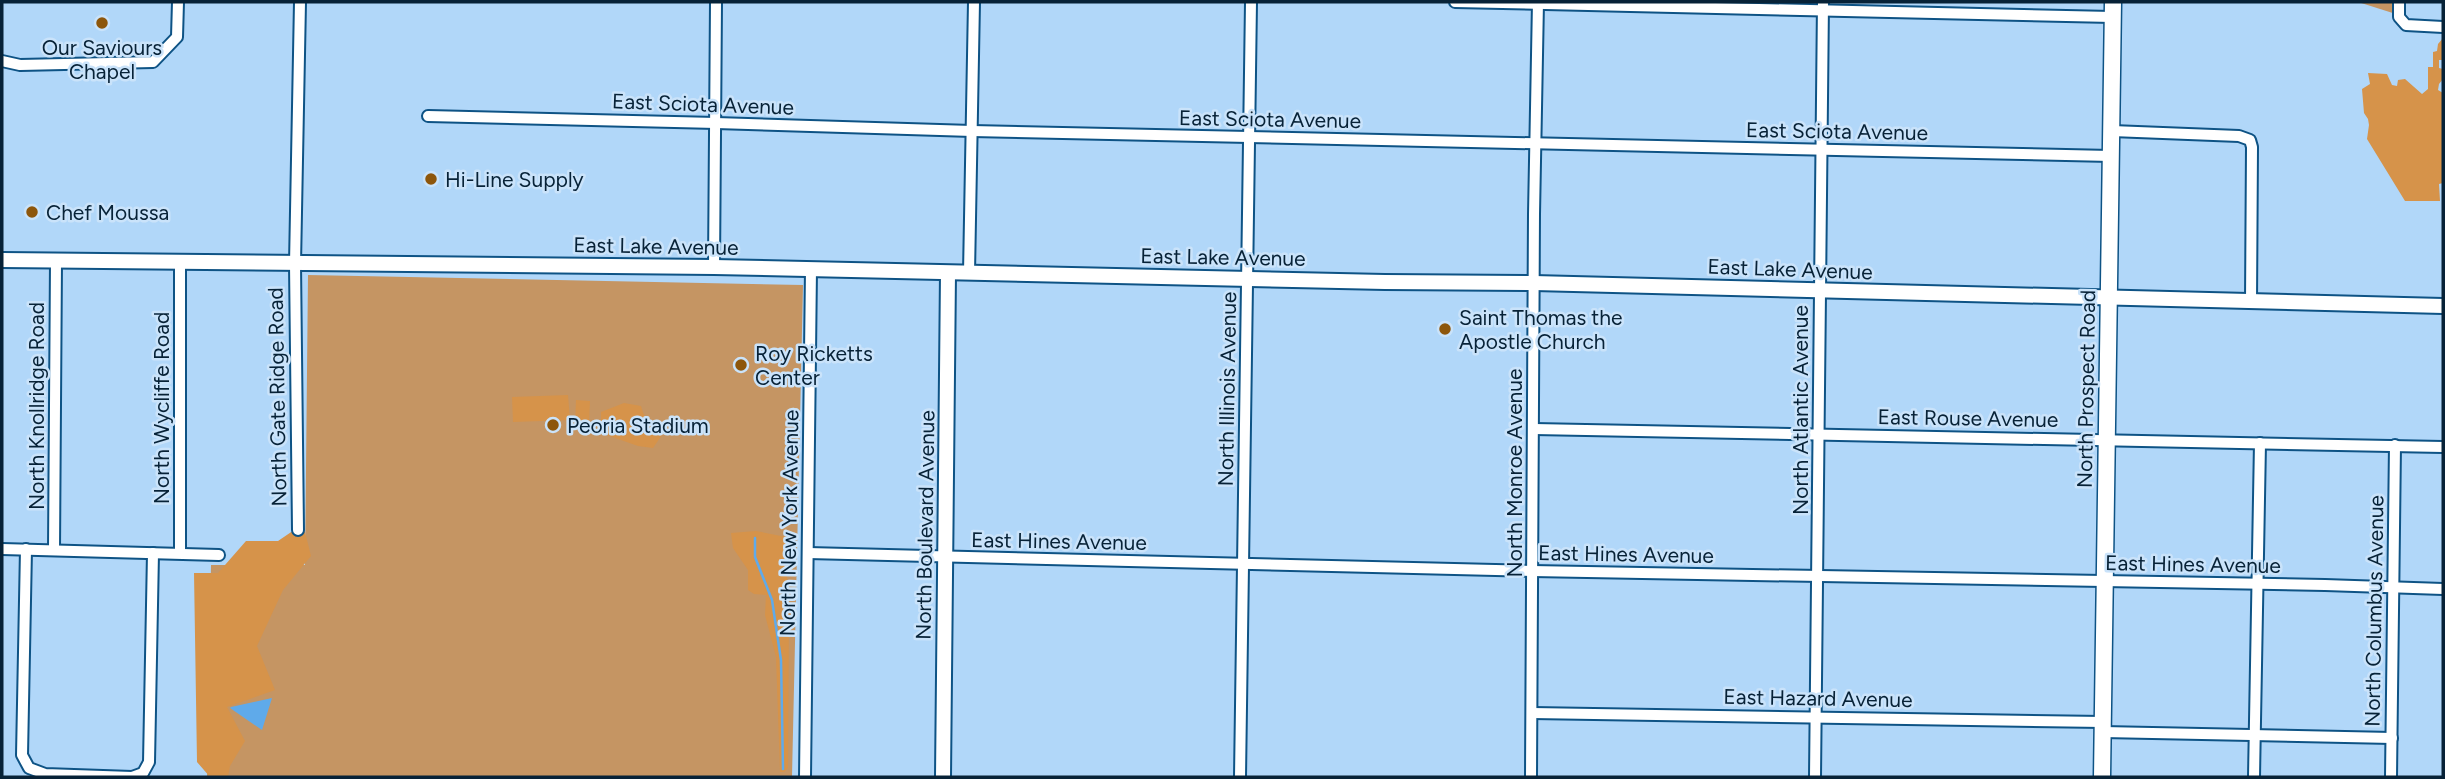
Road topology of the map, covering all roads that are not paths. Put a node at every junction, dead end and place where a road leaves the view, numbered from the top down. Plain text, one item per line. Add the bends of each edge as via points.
1 (178, 2) edge
2 (300, 2) edge
3 (716, 2) edge
4 (974, 2) edge
5 (1251, 2) edge
6 (1455, 2) edge
7 (2399, 2) edge
8 (1538, 3) edge
9 (1823, 6) edge
10 (2112, 9) edge
11 (2443, 27) edge
12 (2, 61) edge
13 (428, 116) dead end
14 (716, 123) junction
15 (972, 131) junction
16 (2112, 131) junction
17 (1249, 138) junction
18 (1536, 143) junction
19 (1821, 150) junction
20 (2111, 156) junction
21 (2, 260) edge
22 (56, 261) junction
23 (180, 262) junction
24 (295, 264) junction
25 (714, 267) junction
26 (811, 269) junction
27 (948, 272) junction
28 (969, 273) junction
29 (1248, 278) junction
30 (1534, 283) junction
31 (1820, 291) junction
32 (2109, 298) junction
33 (2251, 302) junction
34 (2443, 306) edge
35 (1534, 429) junction
36 (1819, 435) junction
37 (2106, 440) junction
38 (2260, 443) junction
39 (2395, 445) junction
40 (2443, 447) edge
41 (298, 530) dead end
42 (2, 549) edge
43 (26, 549) junction
44 (54, 551) junction
45 (153, 552) junction
46 (180, 553) junction
47 (808, 553) junction
48 (219, 555) dead end
49 (946, 558) junction
50 (1243, 565) junction
51 (1532, 571) junction
52 (1818, 577) junction
53 (2104, 582) junction
54 (2257, 584) junction
55 (2394, 588) junction
56 (2443, 589) edge
57 (1532, 713) junction
58 (1816, 717) junction
59 (2103, 727) junction
60 (2255, 736) junction
61 (2392, 738) junction
62 (805, 777) edge
63 (943, 777) edge
64 (1240, 777) edge
65 (1531, 777) edge
66 (1815, 777) edge
67 (2102, 777) edge
68 (2254, 777) edge
69 (2391, 777) edge

1 - 12 street via 177,37 153,62 20,65
2 - 24 street, North Gate Ridge Road
3 - 14 street
4 - 15 street
5 - 17 street, North Illinois Avenue
6 - 8 street
7 - 11 street via 2402,22
8 - 9 street
8 - 18 street, North Monroe Avenue
9 - 10 street
9 - 19 street, North Atlantic Avenue
10 - 16 main road, North Prospect Road
13 - 14 street, East Sciota Avenue
14 - 15 street, East Sciota Avenue
14 - 25 street
15 - 17 street, East Sciota Avenue
15 - 28 street
16 - 20 main road, North Prospect Road
16 - 33 street via 2250,140
17 - 18 street, East Sciota Avenue
17 - 29 street, North Illinois Avenue
18 - 19 street, East Sciota Avenue
18 - 30 street, North Monroe Avenue
19 - 20 street, East Sciota Avenue
19 - 31 street, North Atlantic Avenue
20 - 32 main road, North Prospect Road
21 - 22 street, East Lake Avenue
22 - 23 street, East Lake Avenue
22 - 44 street, North Knollridge Road
23 - 24 street, East Lake Avenue
23 - 46 street, North Wycliffe Road
24 - 25 street, East Lake Avenue
24 - 41 street, North Gate Ridge Road
25 - 26 street, East Lake Avenue
26 - 27 street, East Lake Avenue
26 - 47 street, North New York Avenue
27 - 28 street, East Lake Avenue
27 - 49 street, North Boulevard Avenue
28 - 29 street, East Lake Avenue
29 - 30 street, East Lake Avenue
29 - 50 street, North Illinois Avenue
30 - 31 street, East Lake Avenue
30 - 35 street, North Monroe Avenue
31 - 32 street, East Lake Avenue
31 - 36 street, North Atlantic Avenue
32 - 33 street, East Lake Avenue
32 - 37 main road, North Prospect Road
33 - 34 street, East Lake Avenue
35 - 36 street, East Rouse Avenue
35 - 51 street, North Monroe Avenue
36 - 37 street, East Rouse Avenue
36 - 52 street, North Atlantic Avenue
37 - 38 street, East Rouse Avenue
37 - 53 main road, North Prospect Road
38 - 39 street, East Rouse Avenue
38 - 54 street
39 - 40 street, East Rouse Avenue
39 - 55 street, North Columbus Avenue
42 - 43 street
43 - 44 street
43 - 45 street via 25,761 29,768 45,774 132,777 143,773 149,762
44 - 45 street
45 - 46 street
46 - 48 street
47 - 49 street, East Hines Avenue
47 - 62 street, North New York Avenue
49 - 50 street, East Hines Avenue
49 - 63 street, North Boulevard Avenue
50 - 51 street, East Hines Avenue
50 - 64 street, North Illinois Avenue
51 - 52 street, East Hines Avenue
51 - 57 street, North Monroe Avenue
52 - 53 street, East Hines Avenue
52 - 58 street, North Atlantic Avenue
53 - 54 street, East Hines Avenue
53 - 59 main road, North Prospect Road
54 - 55 street, East Hines Avenue
54 - 60 street
55 - 56 street, East Hines Avenue
55 - 61 street, North Columbus Avenue
57 - 58 street, East Hazard Avenue
57 - 65 street, North Monroe Avenue
58 - 59 street, East Hazard Avenue
58 - 66 street, North Atlantic Avenue
59 - 60 street, East Hazard Avenue
59 - 67 main road, North Prospect Road
60 - 61 street, East Hazard Avenue
60 - 68 street
61 - 69 street, North Columbus Avenue

